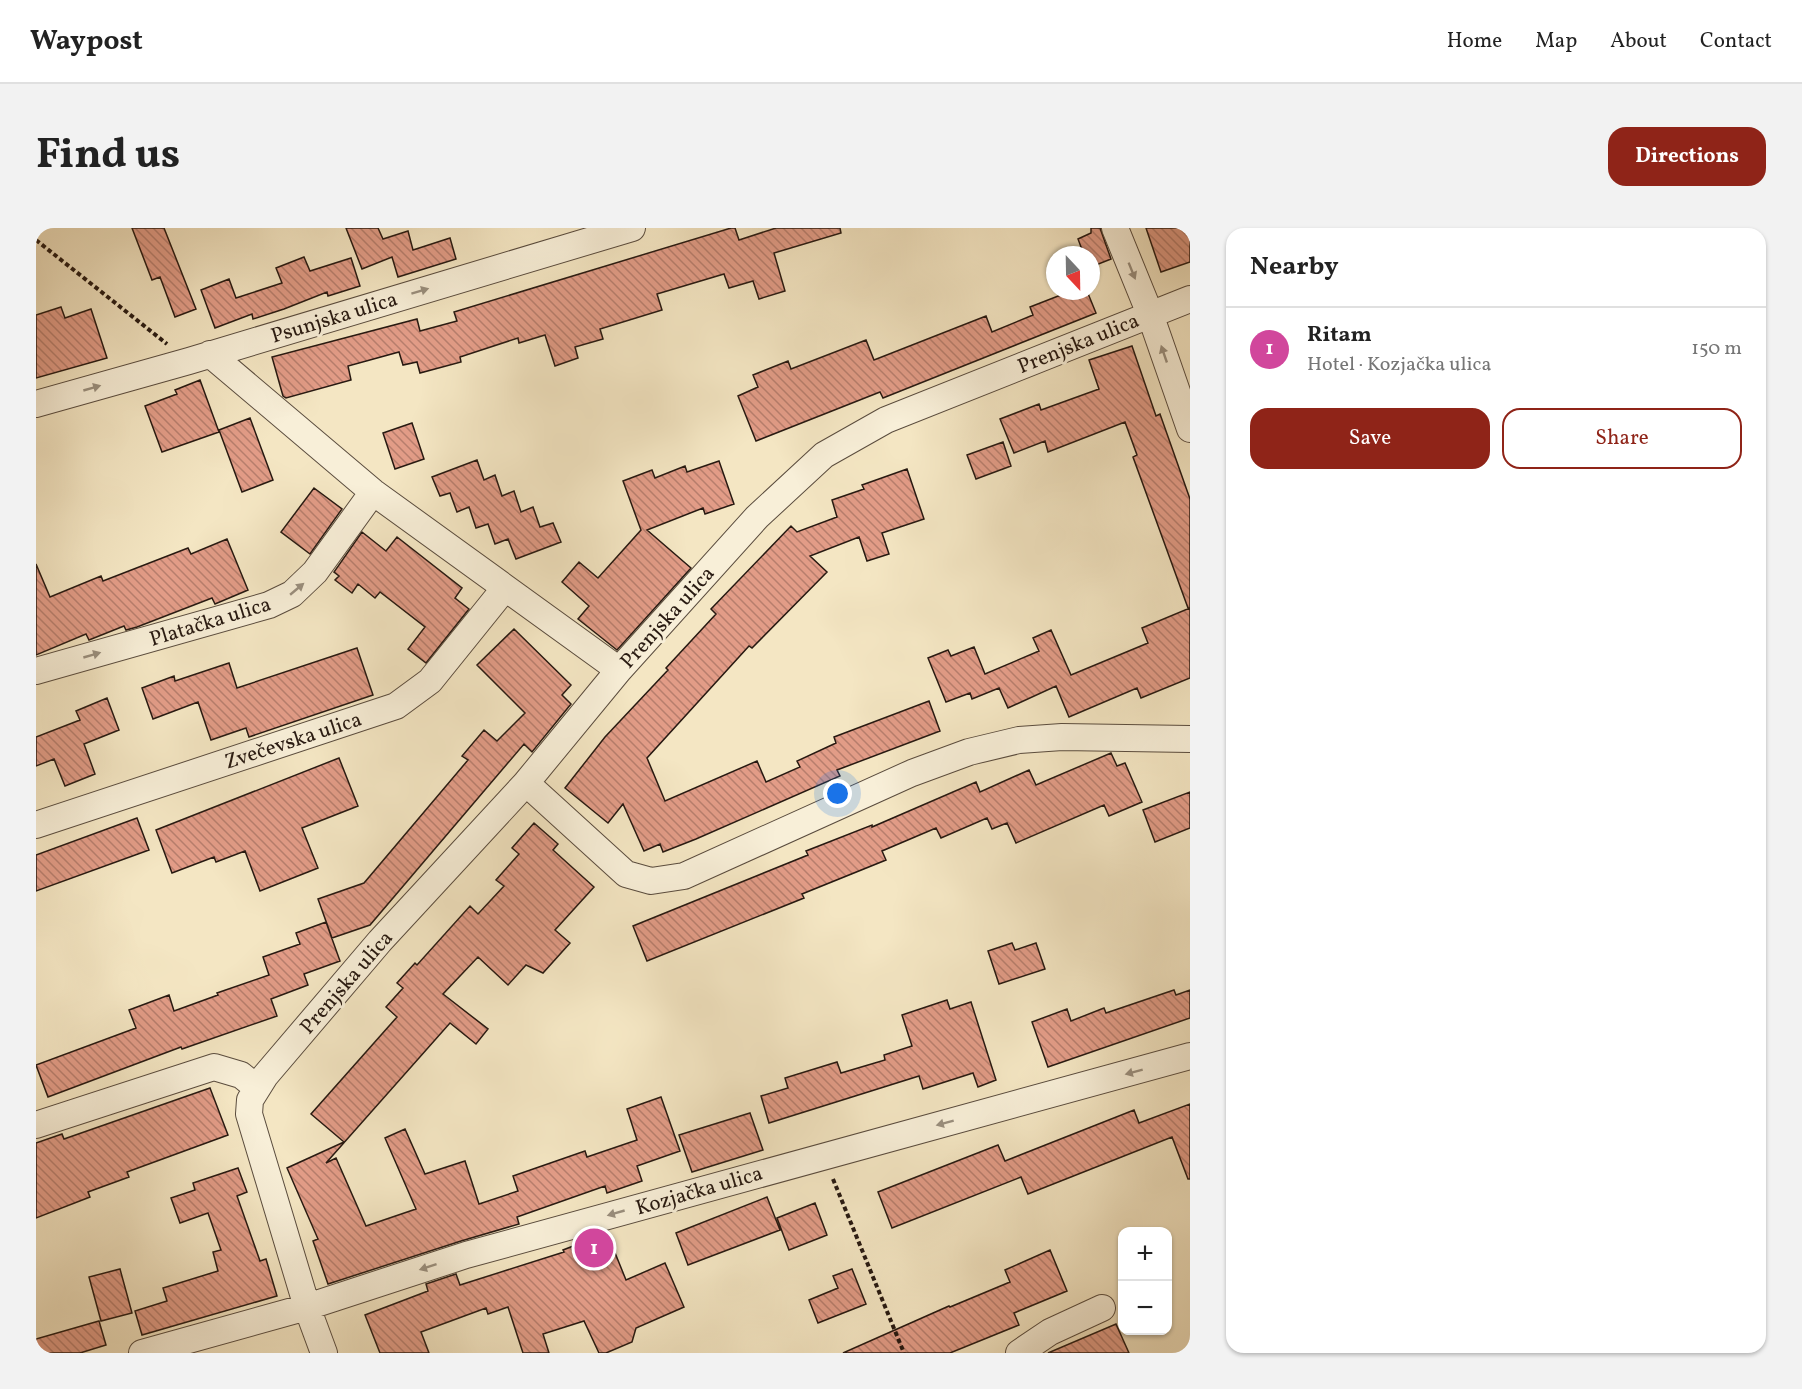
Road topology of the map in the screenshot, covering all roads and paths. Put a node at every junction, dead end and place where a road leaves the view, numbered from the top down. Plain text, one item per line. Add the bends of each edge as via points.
1 (632, 228) edge
2 (1115, 228) edge
3 (36, 240) edge
4 (1190, 299) edge
5 (1150, 314) junction
6 (200, 358) junction
7 (36, 404) edge
8 (1190, 429) edge
9 (373, 492) junction
10 (505, 588) junction
11 (618, 670) junction
12 (36, 671) edge
13 (1190, 739) edge
14 (526, 783) junction
15 (36, 825) edge
16 (1190, 1056) edge
17 (257, 1088) junction
18 (36, 1125) edge
19 (823, 1155) junction
20 (308, 1307) junction
21 (1102, 1308) dead end
22 (142, 1353) edge
23 (324, 1353) edge
24 (904, 1353) edge
25 (1019, 1353) edge

6 -> 1 street, Psunjska ulica
2 -> 5 street
3 - 6 path
4 - 5 street, Prenjska ulica
8 -> 5 street
5 - 11 street, Prenjska ulica via 886,420 824,455 757,517
7 -> 6 street, Psunjska ulica
6 - 9 street
9 - 10 street
12 -> 9 street, Platačka ulica via 268,605 292,594 315,572
10 - 11 street
10 - 15 street, Zvečevska ulica via 430,681 396,706
11 - 14 street, Prenjska ulica
13 - 14 street via 1062,737 1019,740 969,752 912,773 684,876 651,881 626,874
14 - 17 street, Prenjska ulica via 380,940
16 -> 19 street, Kozjačka ulica
17 - 18 street via 241,1075 214,1067
17 - 20 street, Prenjska ulica via 250,1100 249,1114
19 -> 20 street, Kozjačka ulica via 466,1255
19 - 24 path
20 - 22 street, Kozjačka ulica
20 - 23 street, Prenjska ulica
21 - 25 street via 1050,1332

